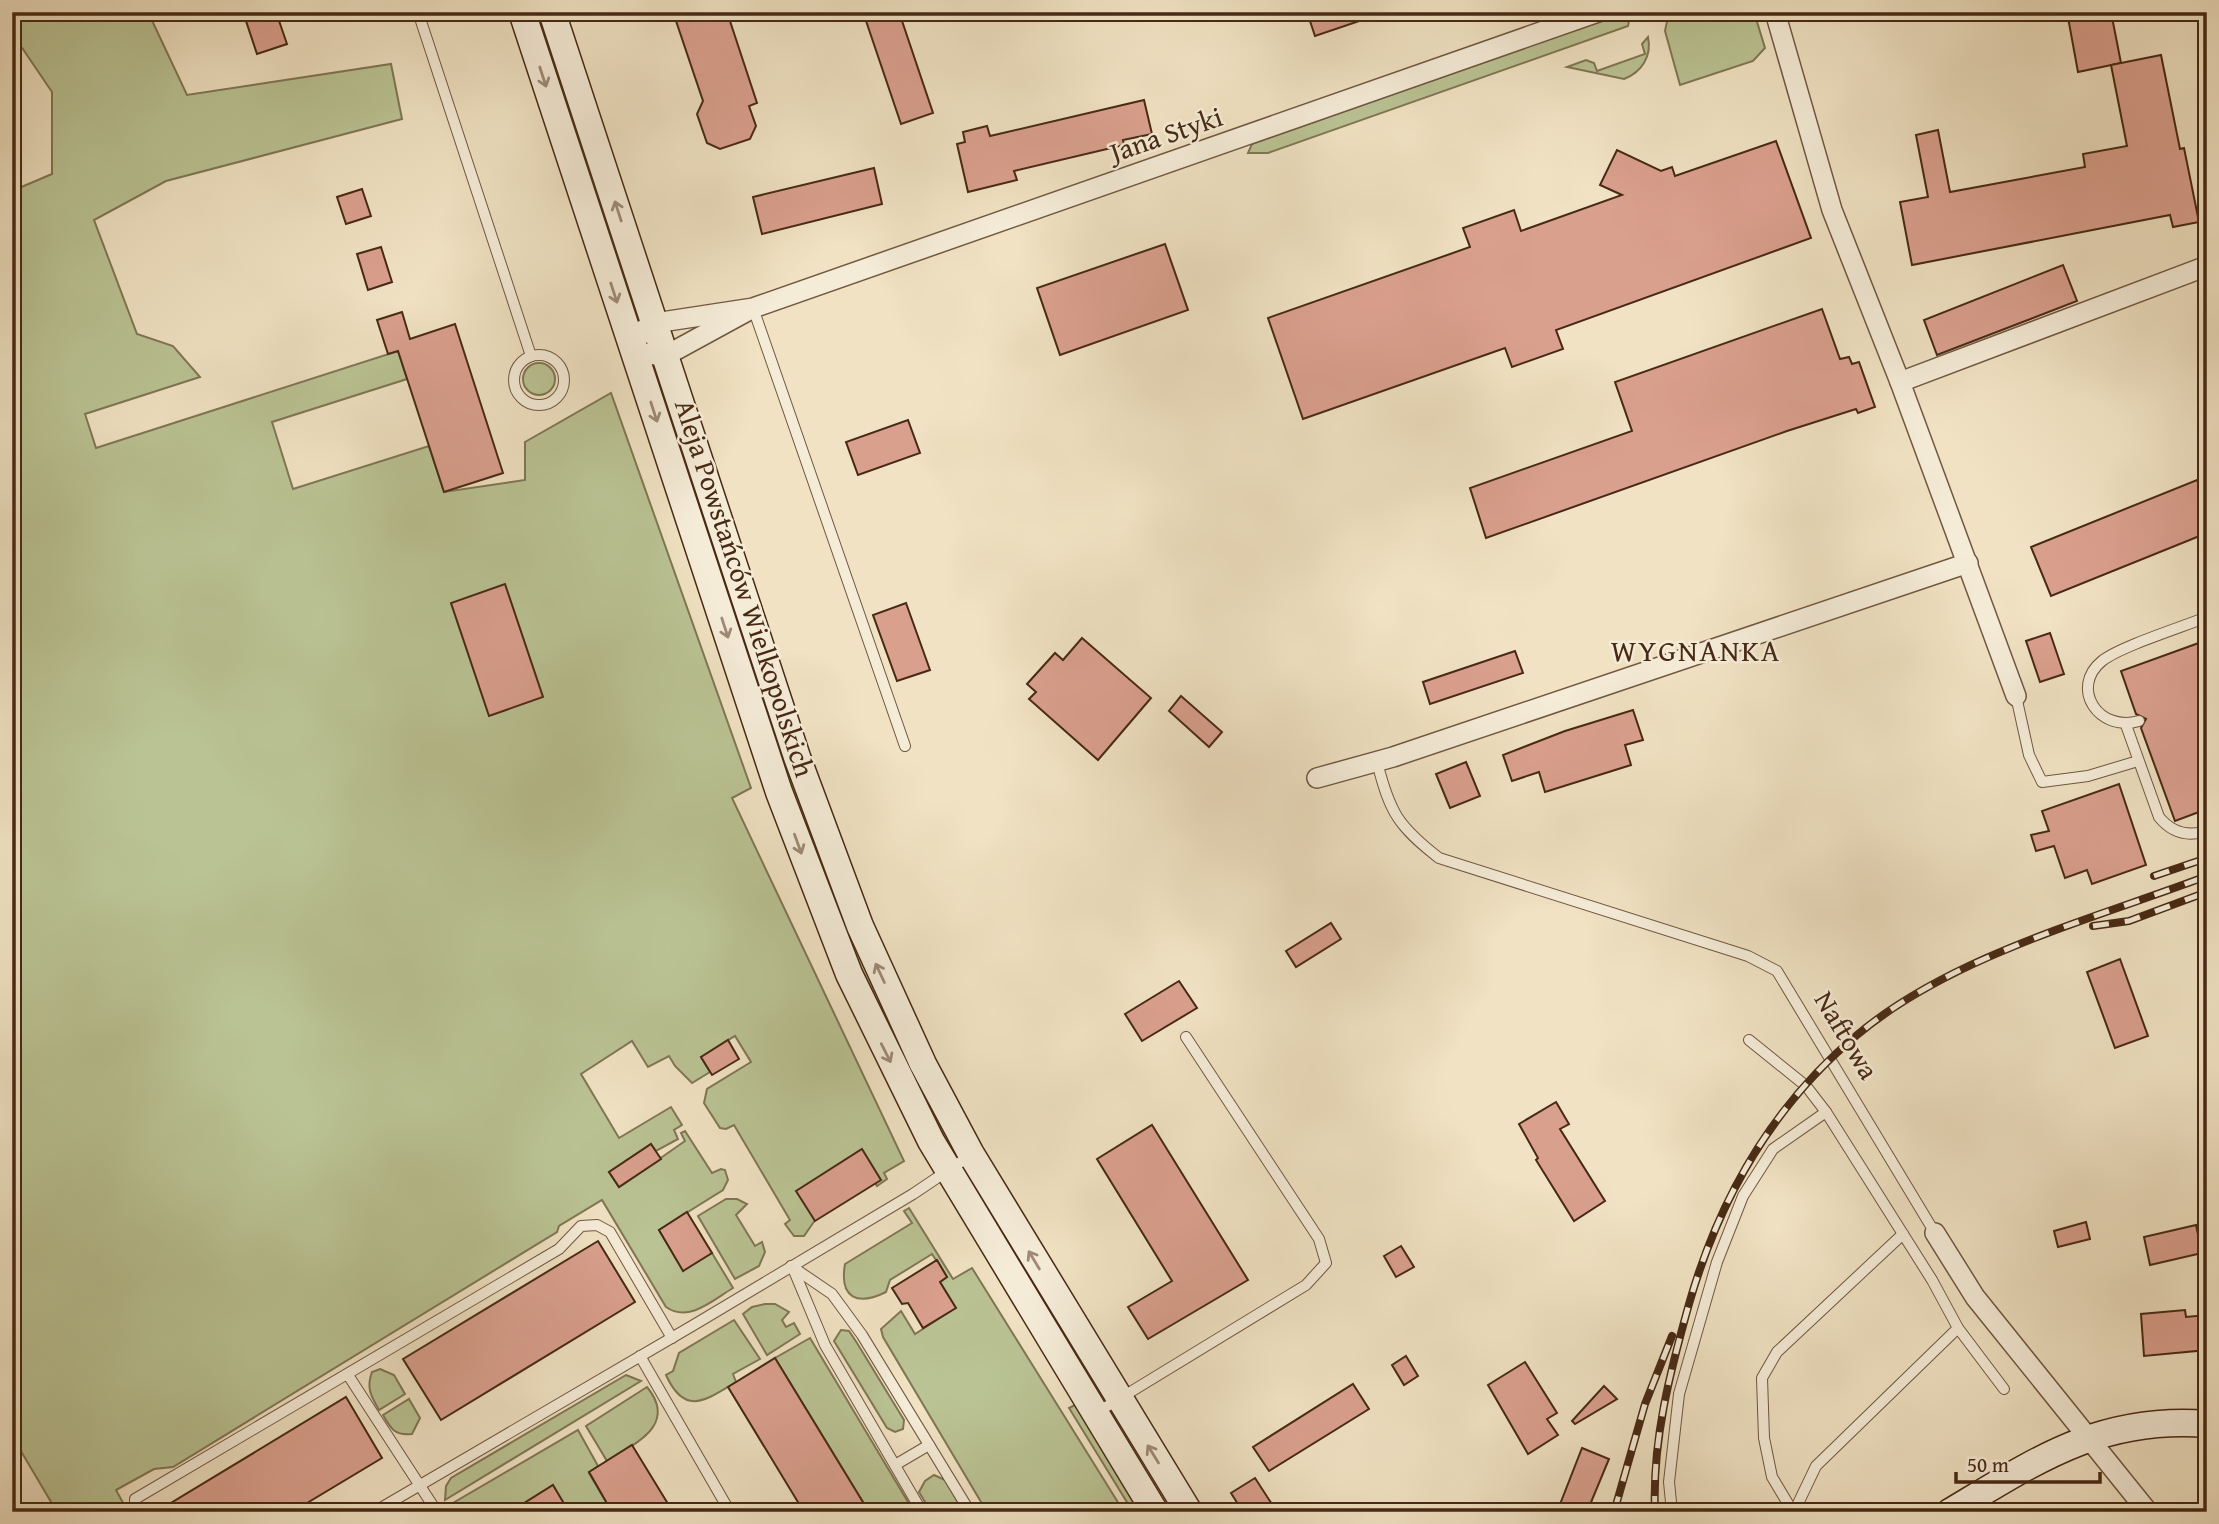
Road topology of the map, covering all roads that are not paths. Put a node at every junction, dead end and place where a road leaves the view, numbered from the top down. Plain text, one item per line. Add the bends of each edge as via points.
1 (418, 12) edge
2 (522, 12) edge
3 (552, 12) edge
4 (1598, 12) edge
5 (1775, 12) edge
6 (2207, 266) edge
7 (753, 309) junction
8 (655, 323) junction
9 (632, 348) junction
10 (531, 356) junction
11 (665, 356) junction
12 (1900, 382) junction
13 (1968, 563) junction
14 (2207, 617) edge
15 (2016, 696) joint
16 (2139, 721) dead end
17 (2126, 725) junction
18 (905, 746) dead end
19 (2138, 761) junction
20 (1377, 762) junction
21 (1317, 778) dead end
22 (2207, 831) edge
23 (1186, 1037) dead end
24 (1749, 1040) dead end
25 (1826, 1112) junction
26 (971, 1154) junction
27 (947, 1169) junction
28 (1935, 1233) joint
29 (1903, 1234) junction
30 (791, 1266) junction
31 (1958, 1328) junction
32 (672, 1338) junction
33 (640, 1356) junction
34 (348, 1375) junction
35 (2004, 1390) dead end
36 (1119, 1399) junction
37 (1095, 1414) junction
38 (2207, 1424) edge
39 (2087, 1438) junction
40 (929, 1445) junction
41 (895, 1465) junction
42 (420, 1484) junction
43 (135, 1512) edge
44 (374, 1512) edge
45 (437, 1512) edge
46 (730, 1512) edge
47 (922, 1512) edge
48 (970, 1512) edge
49 (1155, 1512) edge
50 (1189, 1512) edge
51 (1672, 1512) edge
52 (1793, 1512) edge
53 (1950, 1512) edge
54 (2148, 1512) edge

1 - 10 lane
2 -> 9 main road, Aleja Powstańców Wielkopolskich
8 -> 3 main road, Aleja Powstańców Wielkopolskich
4 - 7 street, Jana Styki
5 - 12 street via 1832,209
6 - 12 street
7 - 8 street, Jana Styki
7 - 11 street, Jana Styki
7 - 18 lane
8 - 9 street via 643,330
8 - 11 main road, Aleja Powstańców Wielkopolskich
9 - 11 street
9 -> 27 main road, Aleja Powstańców Wielkopolskich via 800,851 877,1035
10 - 10 lane via 516,368 514,388 527,403 546,404 561,392 563,372 550,357
26 -> 11 main road, Aleja Powstańców Wielkopolskich via 923,1064 844,886
12 - 13 street
13 - 15 street
13 - 20 street
14 - 17 lane via 2108,657 2097,666 2089,686 2093,706 2105,719
15 - 19 lane via 2029,755 2042,782 2088,776
16 - 17 lane
17 - 19 lane
19 - 22 lane via 2164,823 2185,834
20 - 21 street
20 - 28 lane, Naftowa via 1385,793 1405,831 1439,858 1748,956 1777,971
23 - 36 lane via 1319,1239 1326,1263 1306,1285
24 - 25 lane via 1806,1086
25 - 29 lane
25 - 51 lane via 1773,1149 1743,1196 1717,1262 1679,1394 1669,1482
26 - 27 lane
36 -> 26 main road, Aleja Powstańców Wielkopolskich
27 - 30 lane
27 - 37 main road, Aleja Powstańców Wielkopolskich
28 - 39 street, Naftowa via 1975,1297
29 - 31 lane
29 - 52 lane via 1777,1352 1762,1378 1772,1477
30 - 32 lane
30 - 40 lane via 831,1294 862,1335
30 - 41 lane via 825,1345
31 - 35 lane
31 - 52 lane via 1816,1466
32 - 33 lane
32 - 34 lane via 610,1232 597,1225 581,1226 559,1249
33 - 42 lane
33 - 46 lane
34 - 42 lane
34 - 43 lane via 135,1499
36 - 37 lane
50 -> 36 main road, Aleja Powstańców Wielkopolskich
37 - 49 main road, Aleja Powstańców Wielkopolskich
38 - 39 main road via 2143,1425
39 - 53 main road via 2049,1453
39 - 54 street, Naftowa
40 - 41 lane
40 - 48 lane
41 - 47 lane
42 - 44 lane
42 - 45 lane

